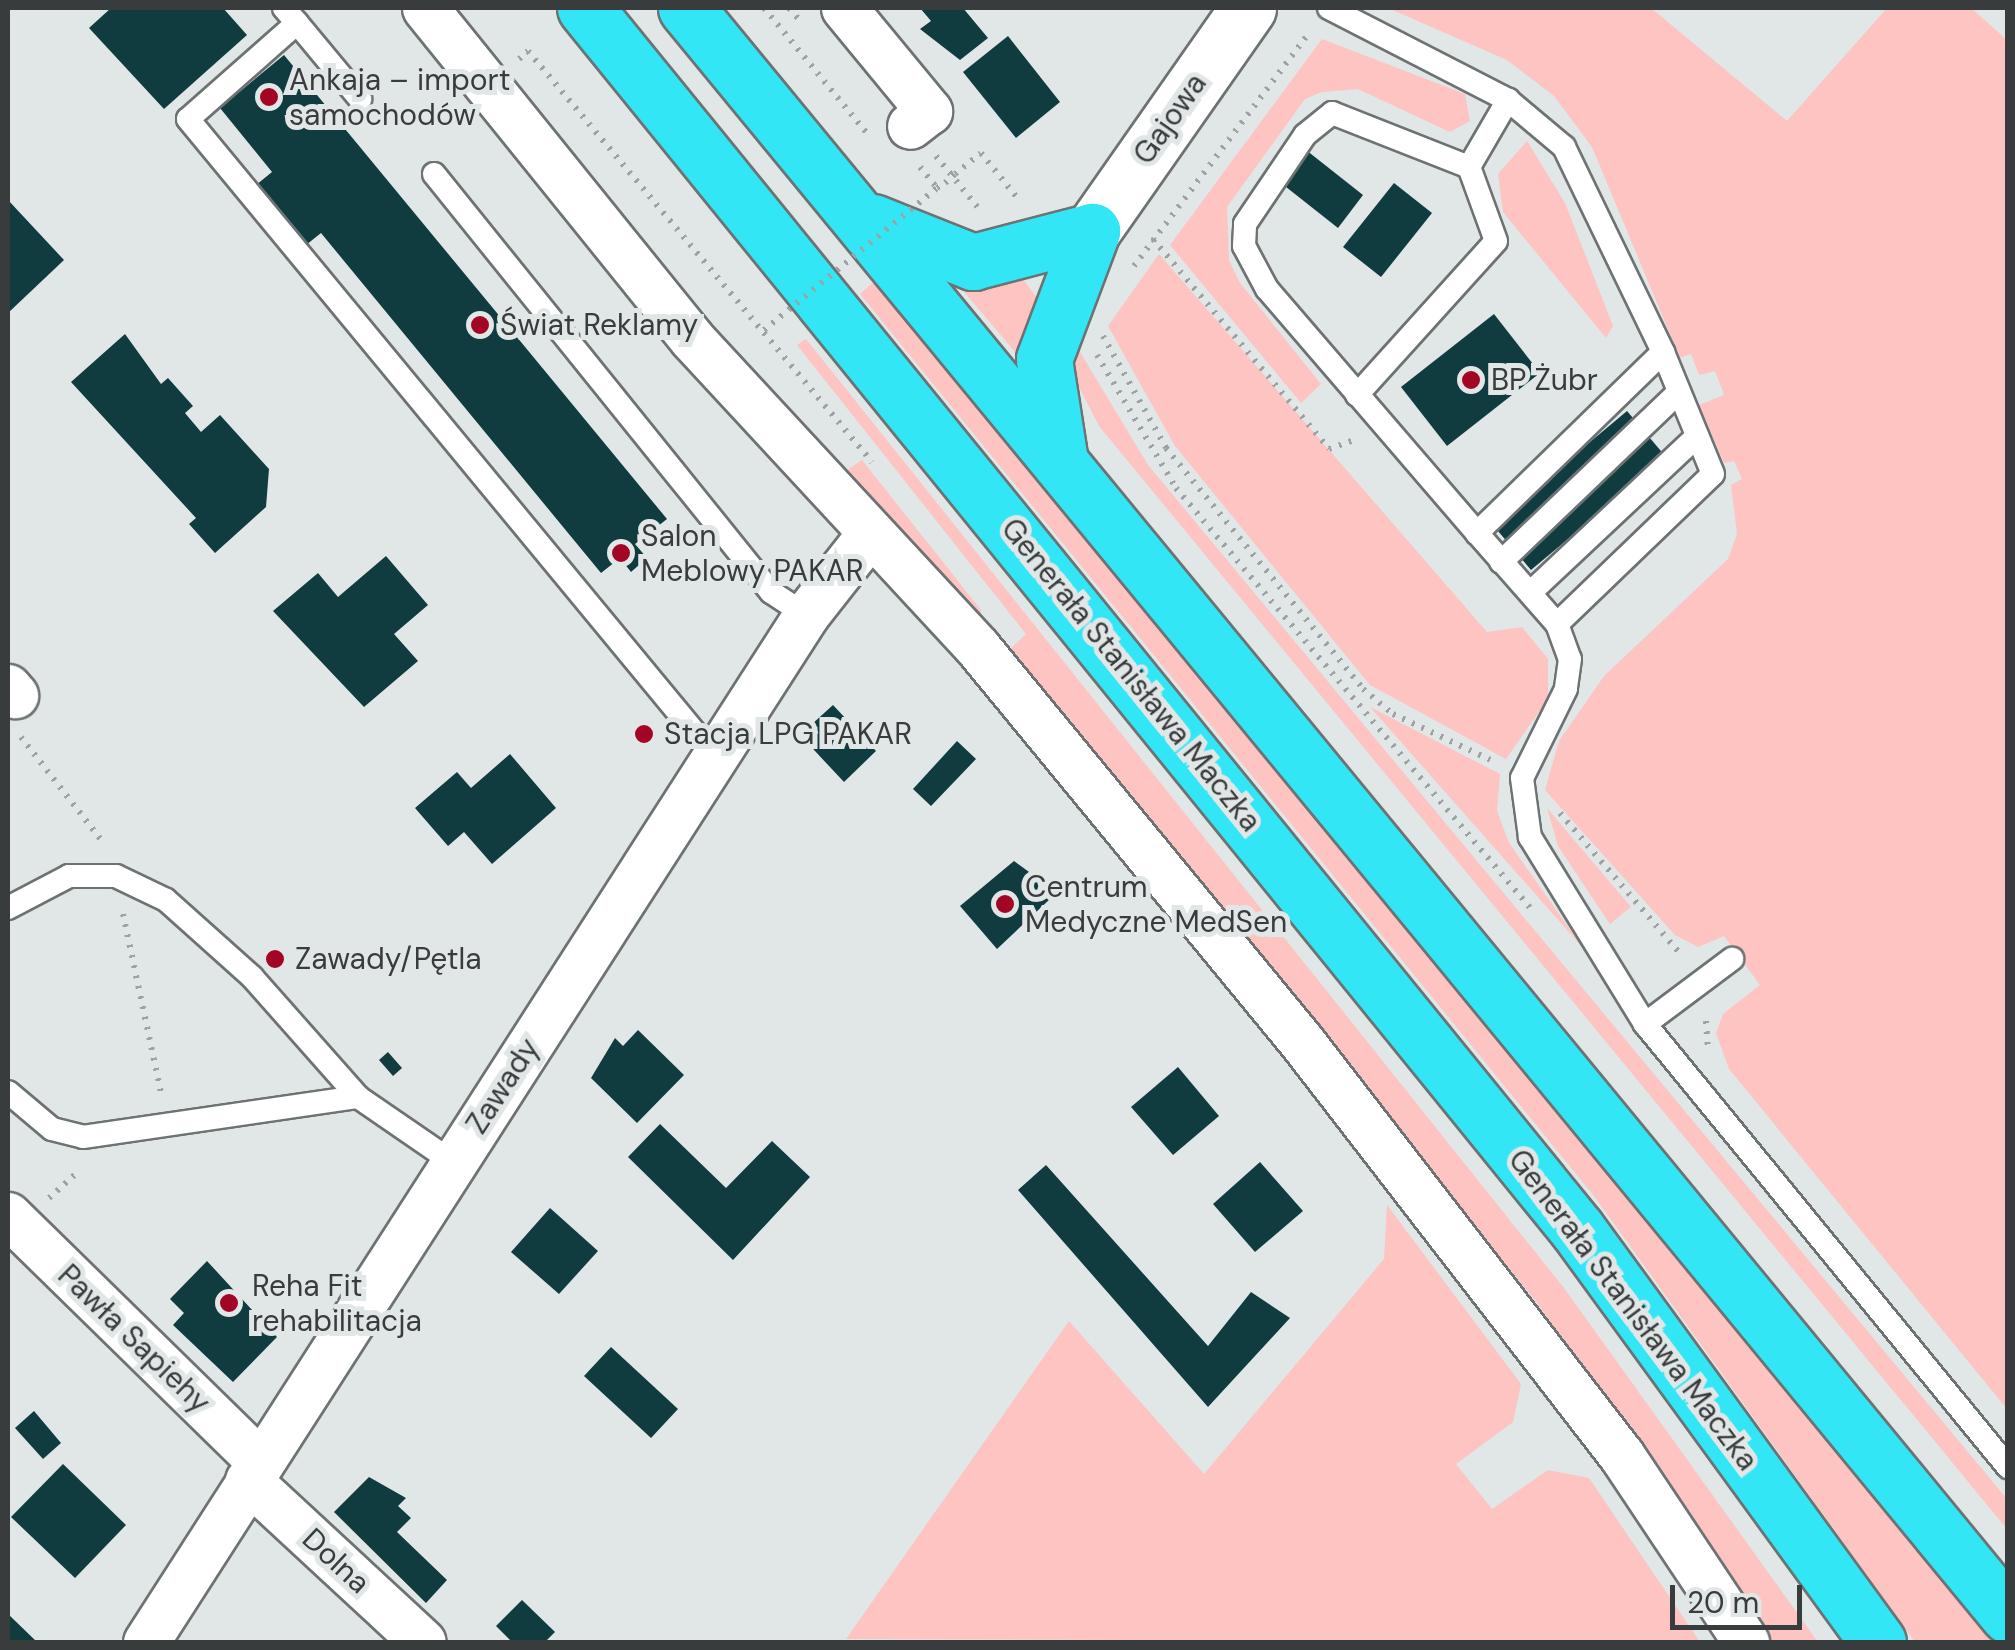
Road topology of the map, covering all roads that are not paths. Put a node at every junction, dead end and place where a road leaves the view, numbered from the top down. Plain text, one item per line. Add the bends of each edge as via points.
1 (424, 8) edge
2 (584, 8) edge
3 (686, 8) edge
4 (844, 8) edge
5 (1248, 8) edge
6 (290, 15) edge
7 (1323, 15) edge
8 (360, 100) dead end
9 (1508, 100) junction
10 (891, 133) road end
11 (1469, 166) junction
12 (434, 174) dead end
13 (852, 212) junction
14 (1092, 231) junction
15 (1664, 352) junction
16 (1679, 392) junction
17 (1357, 395) junction
18 (1697, 436) junction
19 (1061, 462) junction
20 (1476, 532) junction
21 (868, 536) junction
22 (1501, 562) junction
23 (1531, 592) junction
24 (806, 615) junction
25 (1557, 624) junction
26 (715, 756) junction
27 (8, 908) edge
28 (1732, 959) dead end
29 (1645, 1024) junction
30 (8, 1092) edge
31 (358, 1097) junction
32 (454, 1164) junction
33 (20, 1213) edge
34 (2008, 1467) edge
35 (254, 1471) junction
36 (2006, 1613) edge
37 (146, 1642) edge
38 (423, 1642) edge
39 (1746, 1642) edge
40 (1878, 1642) edge

1 - 21 street via 692,339
2 - 40 highway, Generała Stanisława Maczka via 1565,1213
3 - 13 highway
4 - 10 street via 929,111
5 - 14 street, Gajowa
6 - 8 lane
6 - 26 lane via 188,119
7 - 9 lane
9 - 11 lane
9 - 15 lane via 1564,146
11 - 17 lane via 1496,241
11 - 17 lane via 1332,114 1305,136 1245,224 1255,273
12 - 24 lane via 771,592
13 - 14 highway via 936,254 974,262
13 - 19 highway
14 - 19 highway via 1044,359
15 - 16 lane
15 - 20 lane
16 - 18 lane
16 - 22 lane
17 - 20 lane
18 - 23 lane
18 - 25 lane via 1713,474
19 - 36 highway
20 - 22 lane
21 - 24 street, Zawady
21 - 39 street via 978,648 1302,1042 1622,1456
22 - 23 lane
23 - 25 lane
24 - 26 street, Zawady
25 - 29 lane via 1570,659 1566,689 1522,778 1530,837
26 - 32 street, Zawady
27 - 31 lane via 69,876 116,876 166,900 252,977
28 - 29 lane
29 - 34 lane
30 - 31 lane via 52,1129 83,1137
31 - 32 lane
32 - 35 street, Zawady
33 - 35 street, Pawła Sapiehy
35 - 37 street, Zawady
35 - 38 street, Dolna

